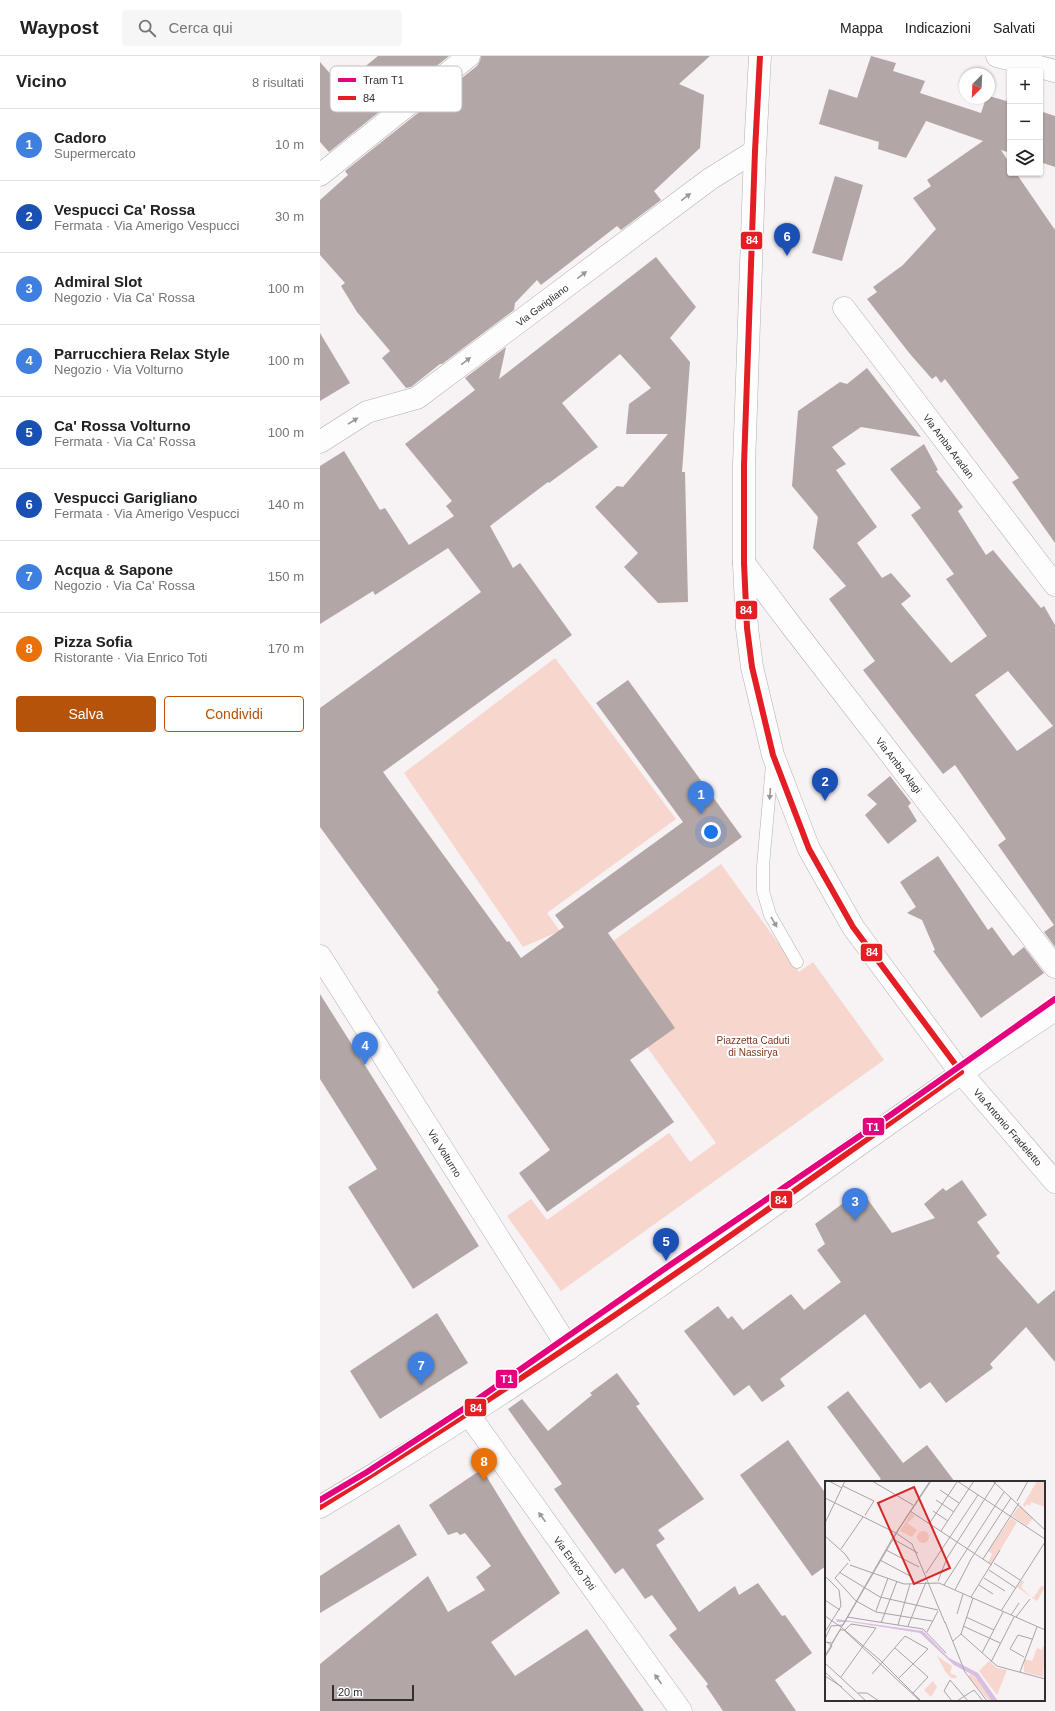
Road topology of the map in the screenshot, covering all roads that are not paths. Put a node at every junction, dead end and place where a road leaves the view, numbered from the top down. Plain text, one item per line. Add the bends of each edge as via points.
1 (469, 56) edge
2 (760, 56) edge
3 (997, 56) edge
4 (456, 66) edge
5 (1055, 71) edge
6 (399, 112) edge
7 (755, 151) junction
8 (320, 175) edge
9 (844, 308) dead end
10 (320, 442) edge
11 (744, 563) junction
12 (1055, 585) edge
13 (773, 755) junction
14 (797, 962) dead end
15 (1055, 967) edge
16 (323, 968) edge
17 (1055, 1010) edge
18 (961, 1072) junction
19 (1055, 1182) edge
20 (569, 1349) junction
21 (469, 1415) junction
22 (320, 1507) edge
23 (681, 1711) edge

1 - 4 street
2 - 7 street, Via Antonio Fradeletto
3 - 5 street
6 - 8 street
10 -> 7 street, Via Garigliano via 367,412 417,398 710,179
7 - 11 street, Via Antonio Fradeletto via 744,465
9 - 12 street, Via Amba Aradan
11 - 13 street, Via Antonio Fradeletto via 750,651
11 - 15 street, Via Amba Alagi
13 -> 14 lane via 763,891 770,914
13 - 18 street, Via Antonio Fradeletto via 809,849 853,927
16 - 20 street, Via Volturno
17 - 18 street
18 - 19 street, Via Antonio Fradeletto
18 - 20 street
20 - 21 street
21 - 22 street
23 -> 21 street, Via Enrico Toti

